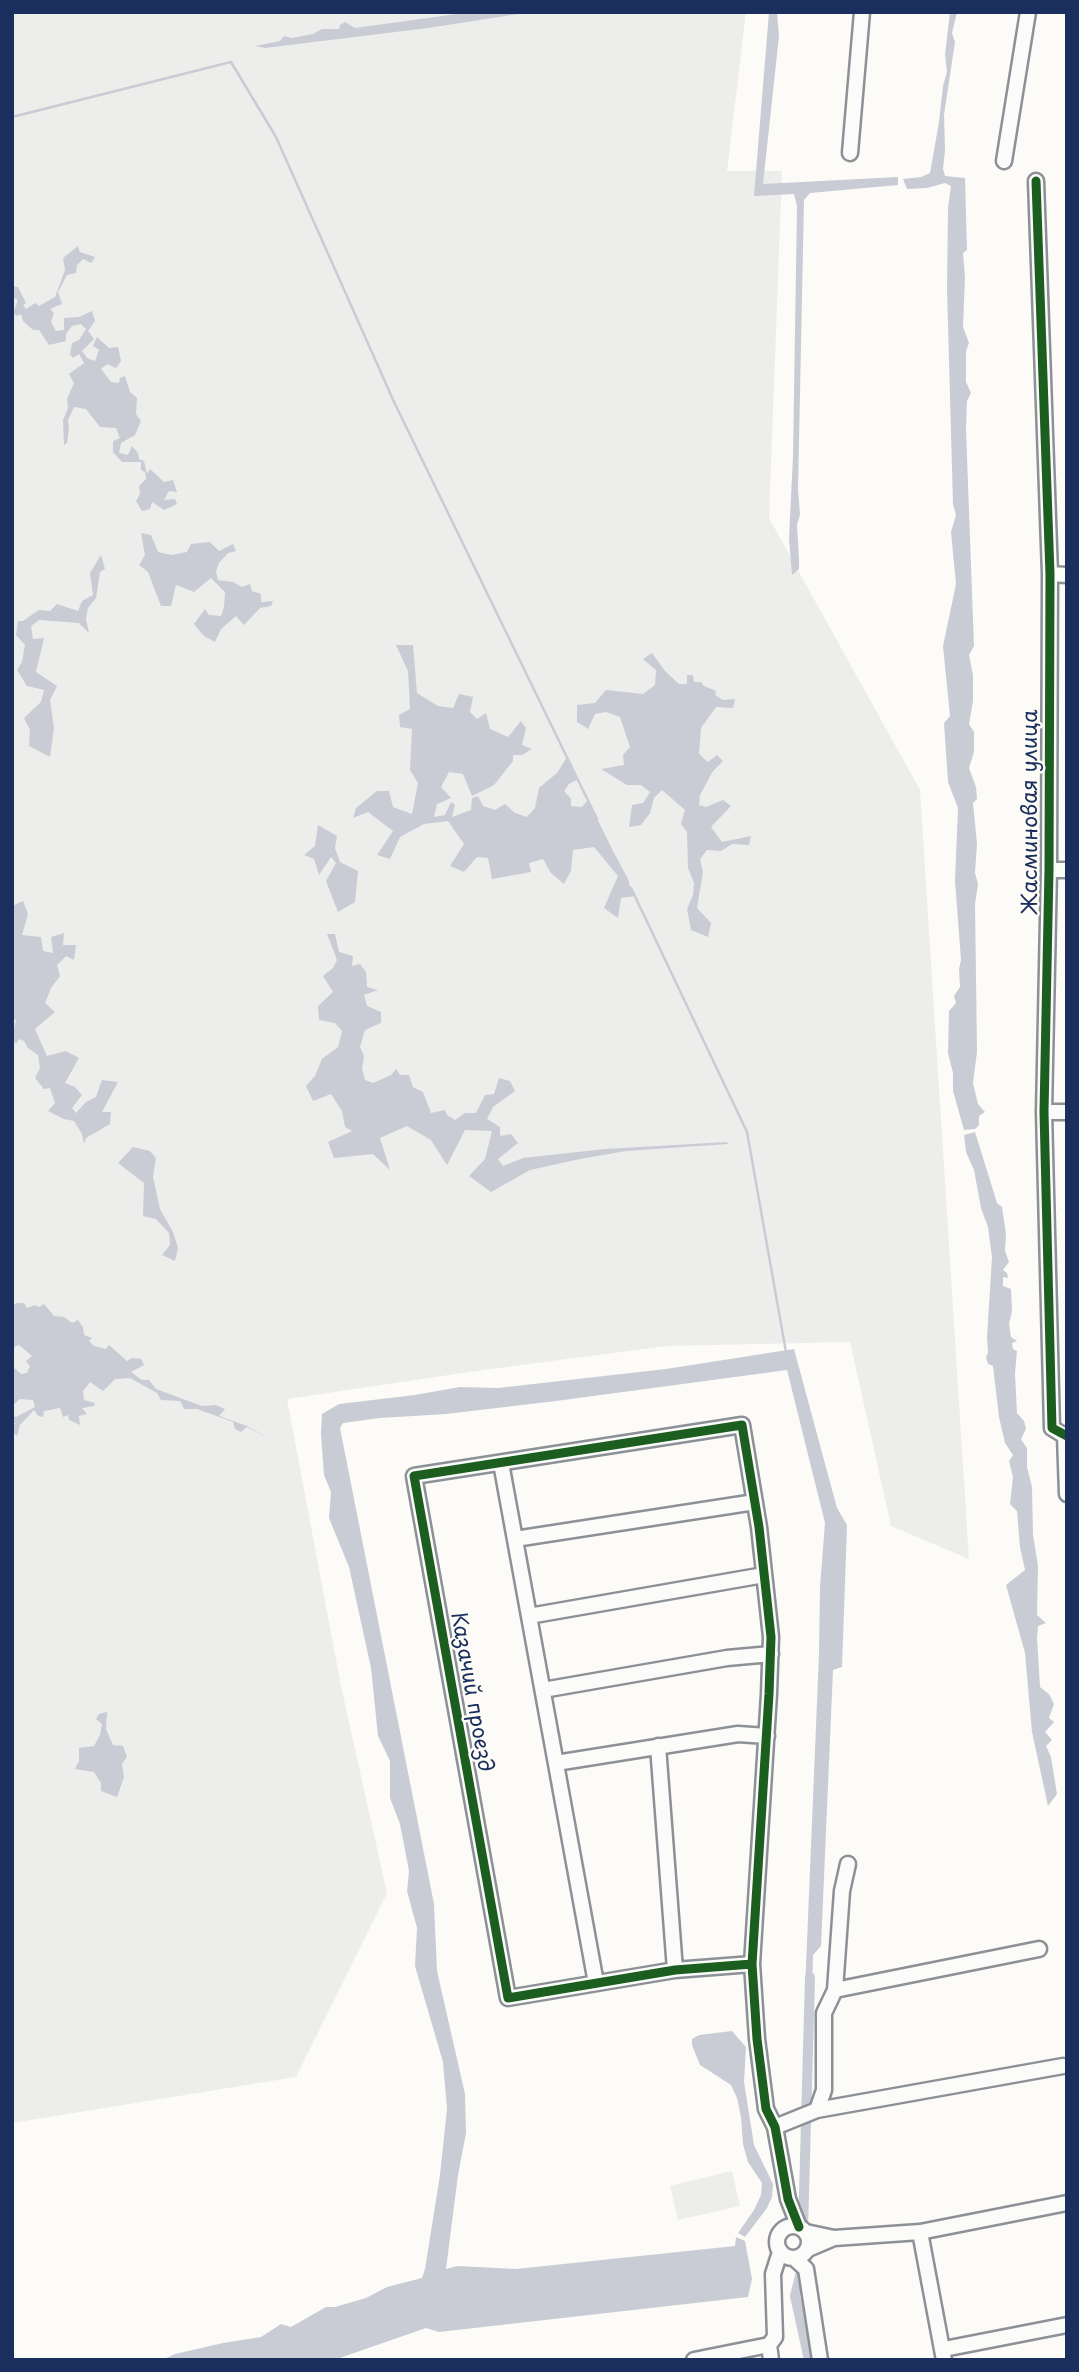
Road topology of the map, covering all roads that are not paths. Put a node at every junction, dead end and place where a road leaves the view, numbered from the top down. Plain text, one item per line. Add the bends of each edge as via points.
1 (862, 12) edge
2 (1028, 12) edge
3 (850, 153) dead end
4 (1004, 161) dead end
5 (1036, 181) dead end
6 (1050, 575) junction
7 (1067, 575) edge
8 (1049, 870) junction
9 (1067, 870) edge
10 (1044, 1112) junction
11 (1067, 1112) edge
12 (1066, 1436) edge
13 (501, 1463) junction
14 (1067, 1494) edge
15 (755, 1502) junction
16 (515, 1539) junction
17 (764, 1575) junction
18 (529, 1616) junction
19 (771, 1654) junction
20 (542, 1690) junction
21 (766, 1736) junction
22 (659, 1746) junction
23 (556, 1763) junction
24 (848, 1864) dead end
25 (1038, 1949) dead end
26 (752, 1964) junction
27 (674, 1970) junction
28 (596, 1983) junction
29 (835, 1990) junction
30 (1063, 2066) dead end
31 (817, 2110) junction
32 (775, 2127) junction
33 (788, 2199) junction
34 (1067, 2203) edge
35 (783, 2229) junction
36 (803, 2230) junction
37 (920, 2232) junction
38 (834, 2238) junction
39 (808, 2249) junction
40 (780, 2252) junction
41 (795, 2259) junction
42 (1067, 2325) edge
43 (769, 2344) junction
44 (944, 2354) edge
45 (694, 2360) edge
46 (771, 2360) edge
47 (820, 2360) edge

1 - 3 street
2 - 4 street
5 - 6 street, Жасминовая улица
6 - 7 street
6 - 8 street, Жасминовая улица
8 - 9 street
8 - 10 street, Жасминовая улица
10 - 11 street
10 - 12 street, Жасминовая улица via 1052,1428
12 - 14 street, Жасминовая улица
13 - 15 street, Казачий проезд via 742,1425
13 - 16 street
13 - 28 street, Казачий проезд via 414,1476 508,1998
15 - 16 street
15 - 17 street
16 - 18 street
17 - 18 street
17 - 19 street
18 - 20 street
19 - 20 street
19 - 21 street
20 - 23 street
21 - 22 street via 738,1734
21 - 26 street
22 - 23 street
22 - 27 street
23 - 28 street
24 - 29 street
25 - 29 street
26 - 27 street, Казачий проезд
26 - 32 street via 766,2109
27 - 28 street, Казачий проезд
29 - 31 street via 824,2013 824,2090
30 - 31 street
31 - 32 street
32 - 33 street
33 - 35 street
33 - 36 street
34 - 37 street
35 - 36 street
35 - 40 street via 778,2236
36 - 38 street
36 - 39 street
37 - 38 street
37 - 44 street
38 - 39 street
39 - 41 street
40 - 41 street
40 - 43 street via 773,2274 775,2336
41 - 47 street via 806,2269
42 - 44 street
43 - 45 street
43 - 46 street

